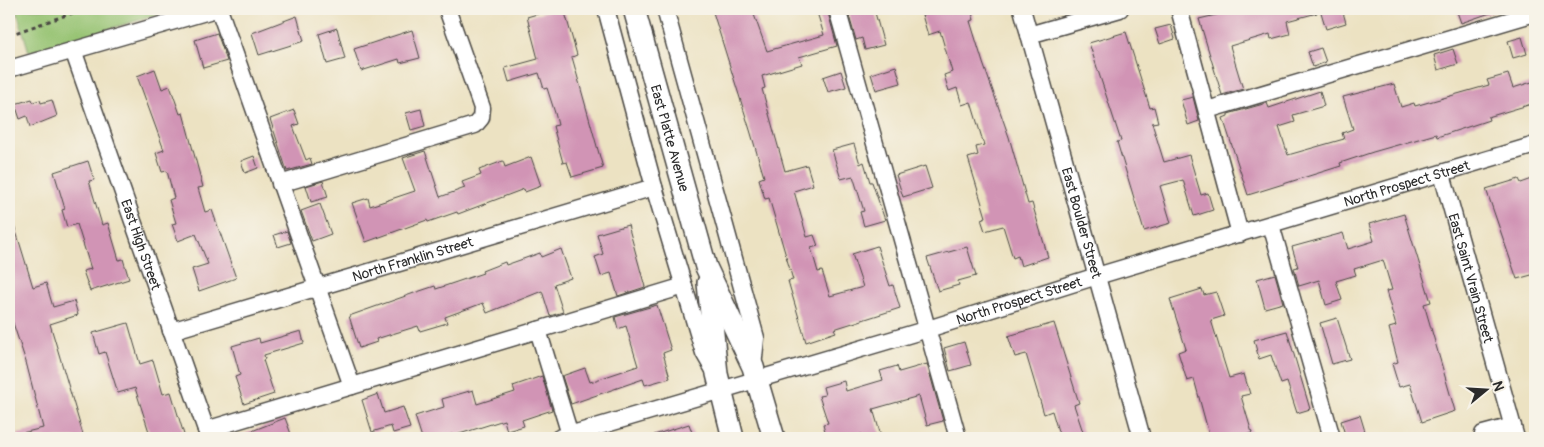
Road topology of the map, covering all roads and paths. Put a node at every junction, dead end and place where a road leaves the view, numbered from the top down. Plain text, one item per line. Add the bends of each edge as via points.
1 (84, 9) edge
2 (217, 9) edge
3 (447, 9) edge
4 (606, 9) edge
5 (634, 9) edge
6 (666, 9) edge
7 (837, 9) edge
8 (1022, 9) edge
9 (1120, 9) edge
10 (1179, 9) edge
11 (1535, 13) edge
12 (9, 35) edge
13 (1029, 35) junction
14 (73, 50) junction
15 (9, 69) edge
16 (1207, 110) junction
17 (1535, 145) edge
18 (1442, 174) junction
19 (280, 184) junction
20 (654, 187) junction
21 (1271, 225) junction
22 (1240, 234) junction
23 (706, 268) junction
24 (1097, 276) junction
25 (684, 286) junction
26 (317, 287) junction
27 (928, 329) junction
28 (538, 330) junction
29 (171, 331) junction
30 (755, 373) junction
31 (719, 383) junction
32 (352, 386) junction
33 (1514, 432) edge
34 (208, 434) edge
35 (1483, 434) dead end
36 (567, 437) edge
37 (733, 438) edge
38 (774, 438) edge
39 (958, 438) edge
40 (1142, 438) edge
41 (1332, 438) edge

1 - 12 path
2 - 14 street
2 - 19 street
3 - 19 street via 482,108 481,118 475,125
4 - 20 street
5 - 23 main road, East Platte Avenue
6 - 30 street via 756,338
7 - 27 street
8 - 13 street, East Boulder Street
9 - 13 street
10 - 16 street
11 - 16 street
13 - 24 street, East Boulder Street
14 - 15 street
14 - 29 street, East High Street
16 - 22 street
17 - 18 street, North Prospect Street
18 - 21 street, North Prospect Street
18 - 33 street, East Saint Vrain Street
19 - 26 street
20 - 25 street
20 - 26 street, North Franklin Street
21 - 22 street, North Prospect Street
21 - 41 street
22 - 24 street, North Prospect Street
23 - 30 main road, East Platte Avenue
23 - 31 main road, East Platte Avenue
24 - 27 street, North Prospect Street
24 - 40 street, East Boulder Street
25 - 28 street
25 - 31 street via 704,353
26 - 29 street, North Franklin Street
26 - 32 street
27 - 30 street, North Prospect Street
27 - 39 street
28 - 32 street
28 - 36 street
29 - 34 street, East High Street
30 - 31 street, North Prospect Street
30 - 38 main road, East Platte Avenue
31 - 36 street, North Prospect Street
31 - 37 main road, East Platte Avenue
32 - 34 street
33 - 35 street

